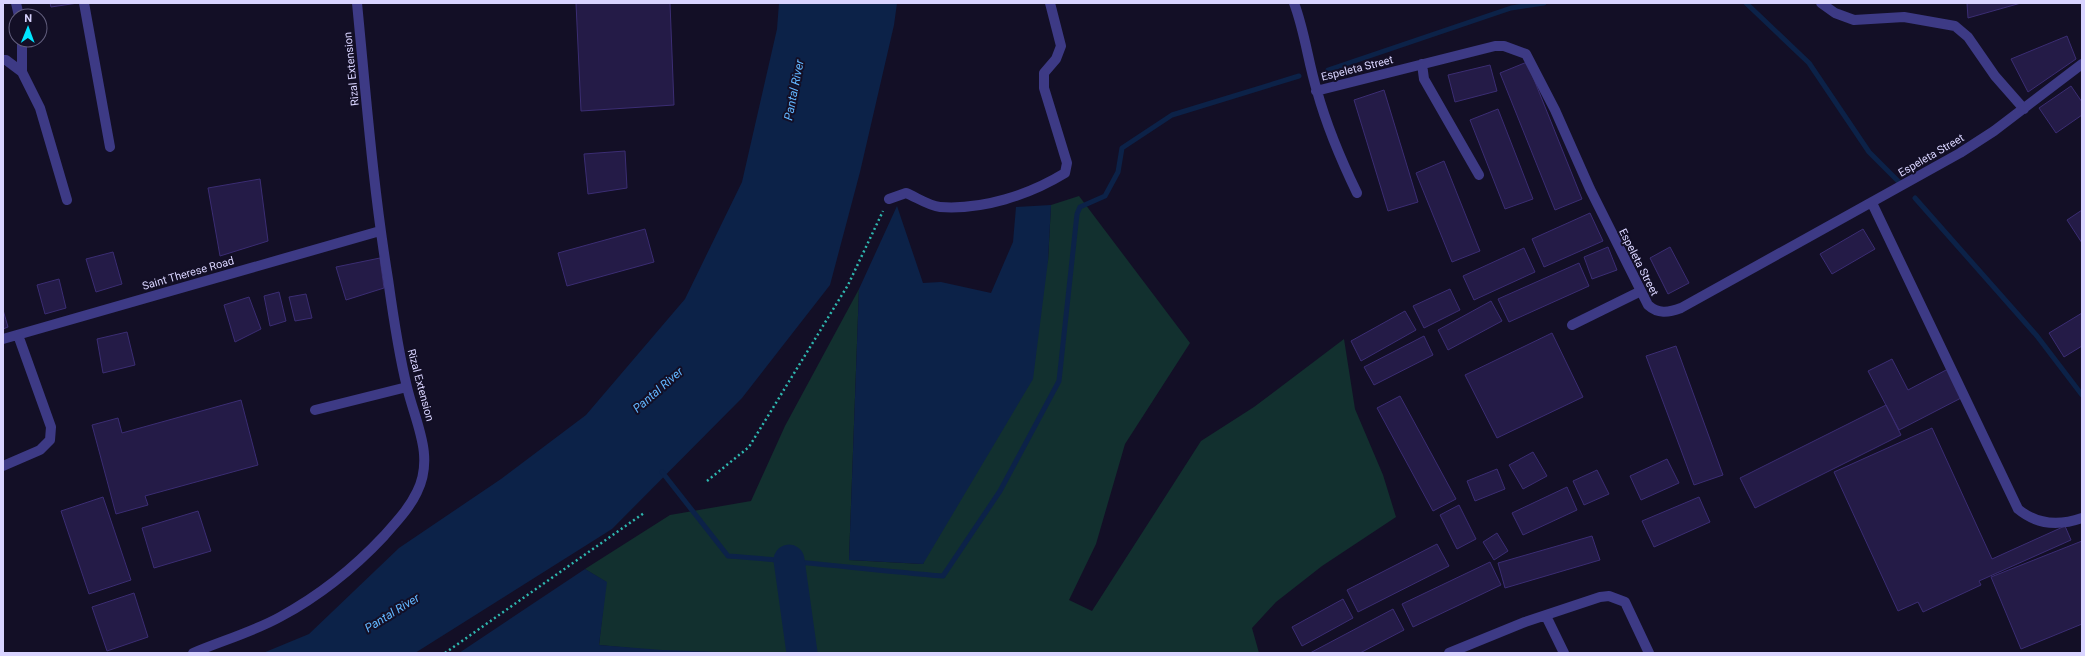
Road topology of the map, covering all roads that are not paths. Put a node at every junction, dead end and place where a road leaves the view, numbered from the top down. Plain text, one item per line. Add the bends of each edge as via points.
1 (84, 3) edge
2 (357, 3) edge
3 (1050, 3) edge
4 (1294, 3) edge
5 (1821, 3) edge
6 (22, 48) edge
7 (3, 60) edge
8 (1422, 64) junction
9 (2082, 64) edge
10 (22, 72) junction
11 (1316, 91) junction
12 (2024, 109) junction
13 (110, 148) dead end
14 (1480, 175) dead end
15 (1357, 193) dead end
16 (889, 199) road end
17 (67, 200) dead end
18 (1872, 203) junction
19 (380, 231) junction
20 (1641, 291) junction
21 (1572, 325) dead end
22 (18, 334) junction
23 (3, 339) edge
24 (407, 387) junction
25 (315, 410) dead end
26 (3, 466) edge
27 (2082, 518) edge
28 (1546, 616) junction
29 (193, 653) edge
30 (1449, 653) edge
31 (1564, 653) edge
32 (1648, 653) edge

1 - 13 street
2 - 19 street, Rizal Extension
3 - 16 street via 1061,46 1056,59 1044,73 1044,88 1068,163 1065,173 1042,187 998,202 938,207 906,193
4 - 11 street via 1302,23
5 - 12 street via 1835,13 1854,20 1904,17 1955,26 1968,37 1995,76
6 - 10 street
7 - 10 street
8 - 11 street, Espeleta Street
8 - 14 street via 1424,79
8 - 20 street, Espeleta Street via 1495,46 1504,46 1526,54
9 - 12 street, Espeleta Street
10 - 17 street via 40,108
11 - 15 street via 1332,138
12 - 18 street, Espeleta Street via 1960,153
18 - 20 street, Espeleta Street via 1671,312 1654,311
18 - 27 street via 2018,509 2040,522 2070,522
19 - 22 street, Saint Therese Road
19 - 24 street, Rizal Extension via 396,338
20 - 21 street
22 - 23 street, Saint Therese Road
22 - 26 street via 51,427 50,440 40,450
24 - 25 street
24 - 29 street, Rizal Extension via 423,441 425,458 418,491 406,512 364,557 320,593 278,618
28 - 30 street
28 - 31 street
28 - 32 street via 1600,597 1616,598 1625,602

